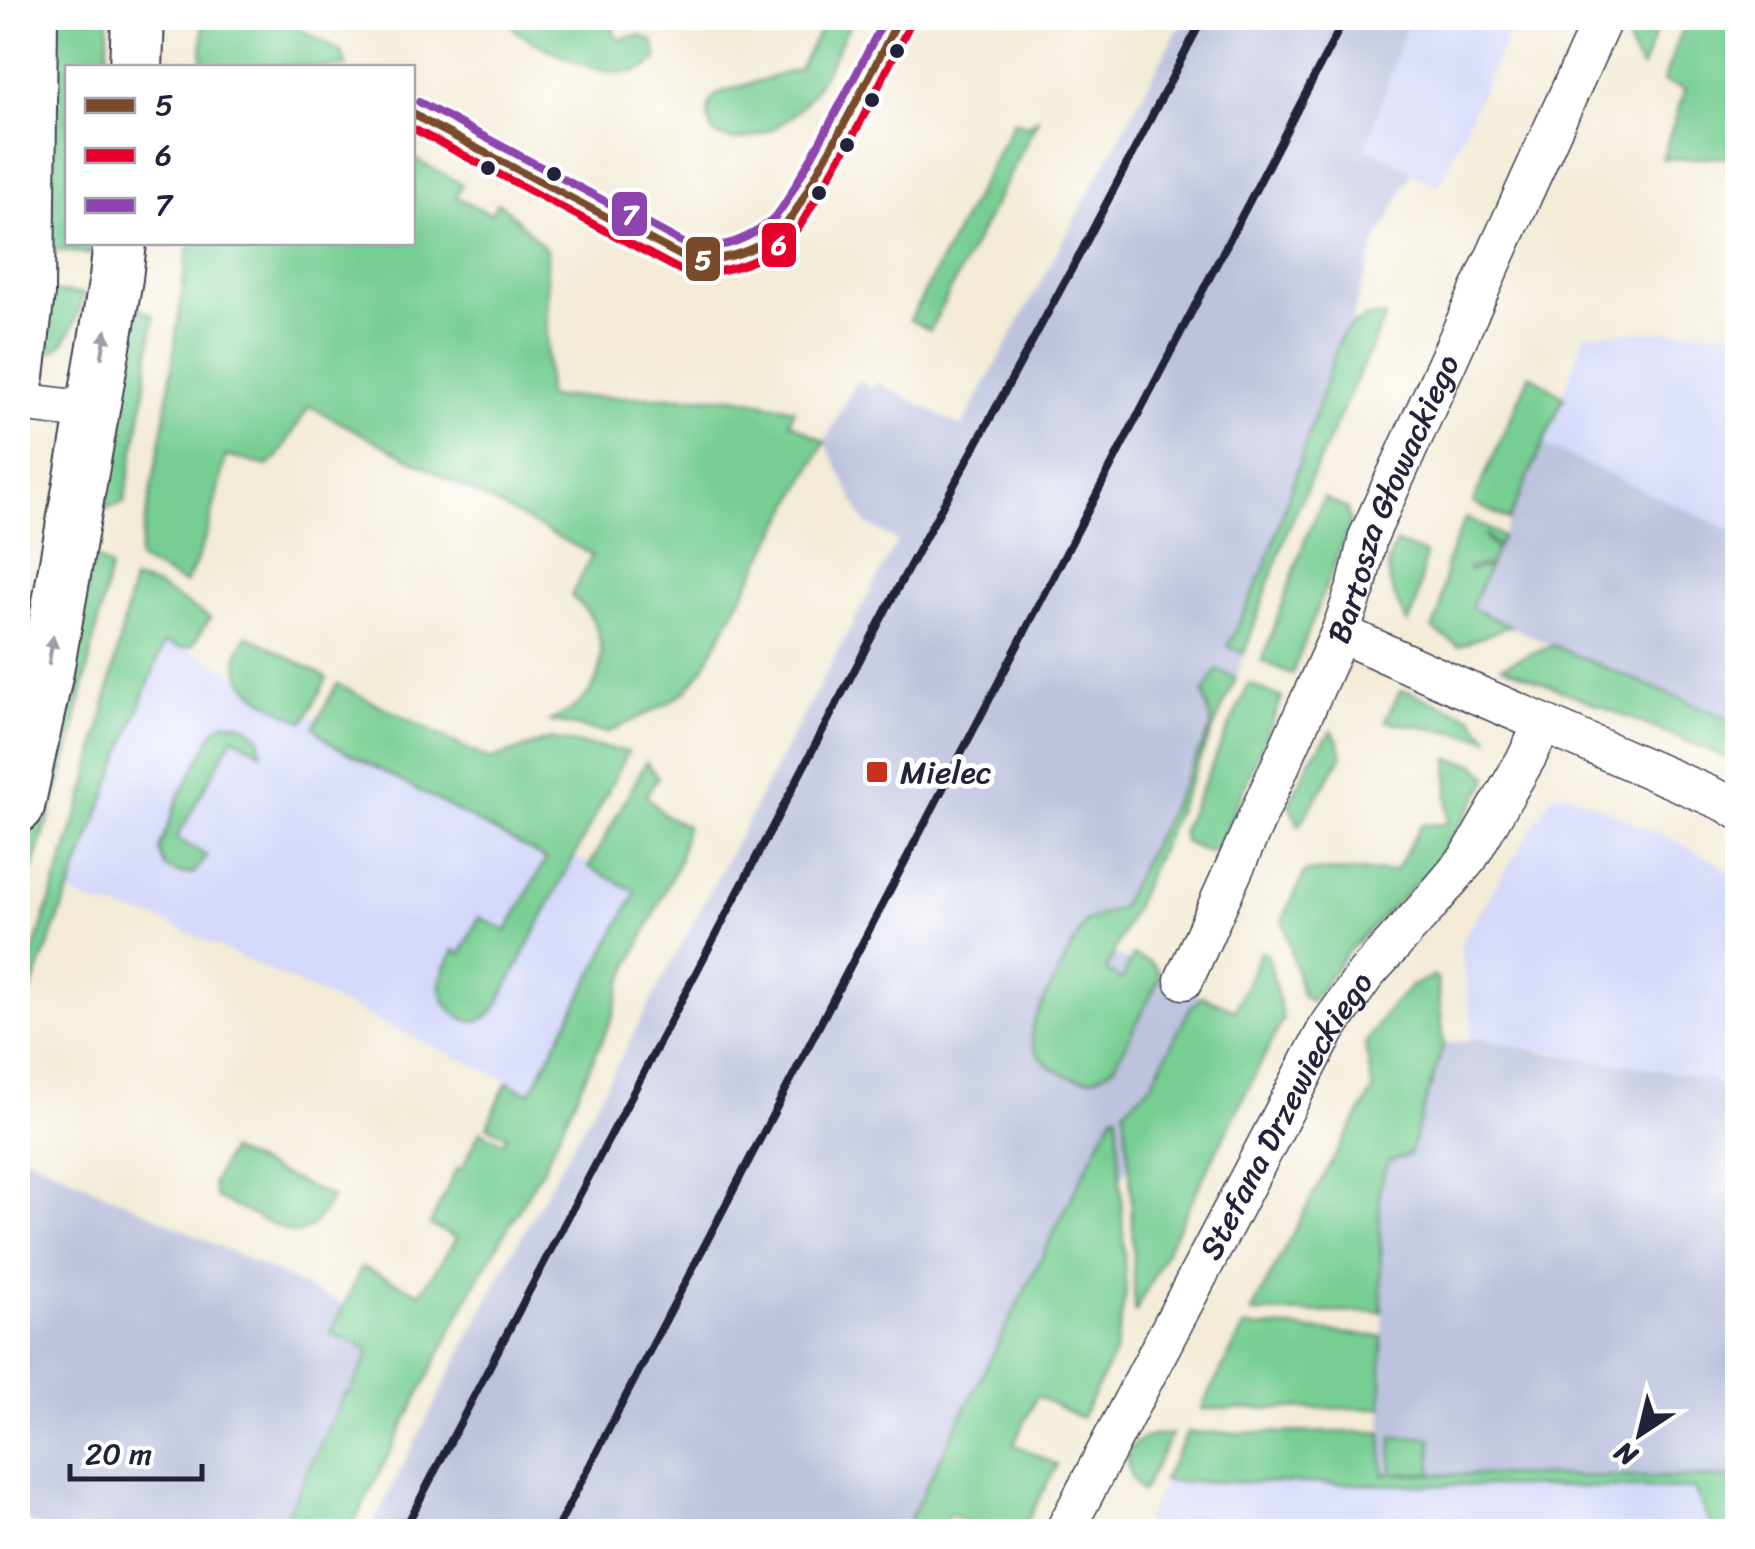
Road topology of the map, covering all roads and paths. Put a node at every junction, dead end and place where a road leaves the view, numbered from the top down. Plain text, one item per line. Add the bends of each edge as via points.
1 (31, 18) edge
2 (138, 18) edge
3 (1602, 18) edge
4 (136, 65) edge
5 (120, 245) edge
6 (23, 275) edge
7 (18, 376) edge
8 (18, 402) edge
9 (92, 410) junction
10 (1340, 633) junction
11 (1543, 724) junction
12 (18, 806) edge
13 (1738, 810) edge
14 (1184, 980) dead end
15 (1064, 1532) edge

1 - 6 main road
2 - 4 main road
3 - 10 street, Bartosza Głowackiego via 1368,537
9 -> 5 main road
6 - 7 main road via 28,293
8 - 9 street
12 -> 9 main road
10 - 11 street
10 - 14 street, Bartosza Głowackiego
11 - 13 street
11 - 15 street, Stefana Drzewieckiego via 1469,857 1327,1029

